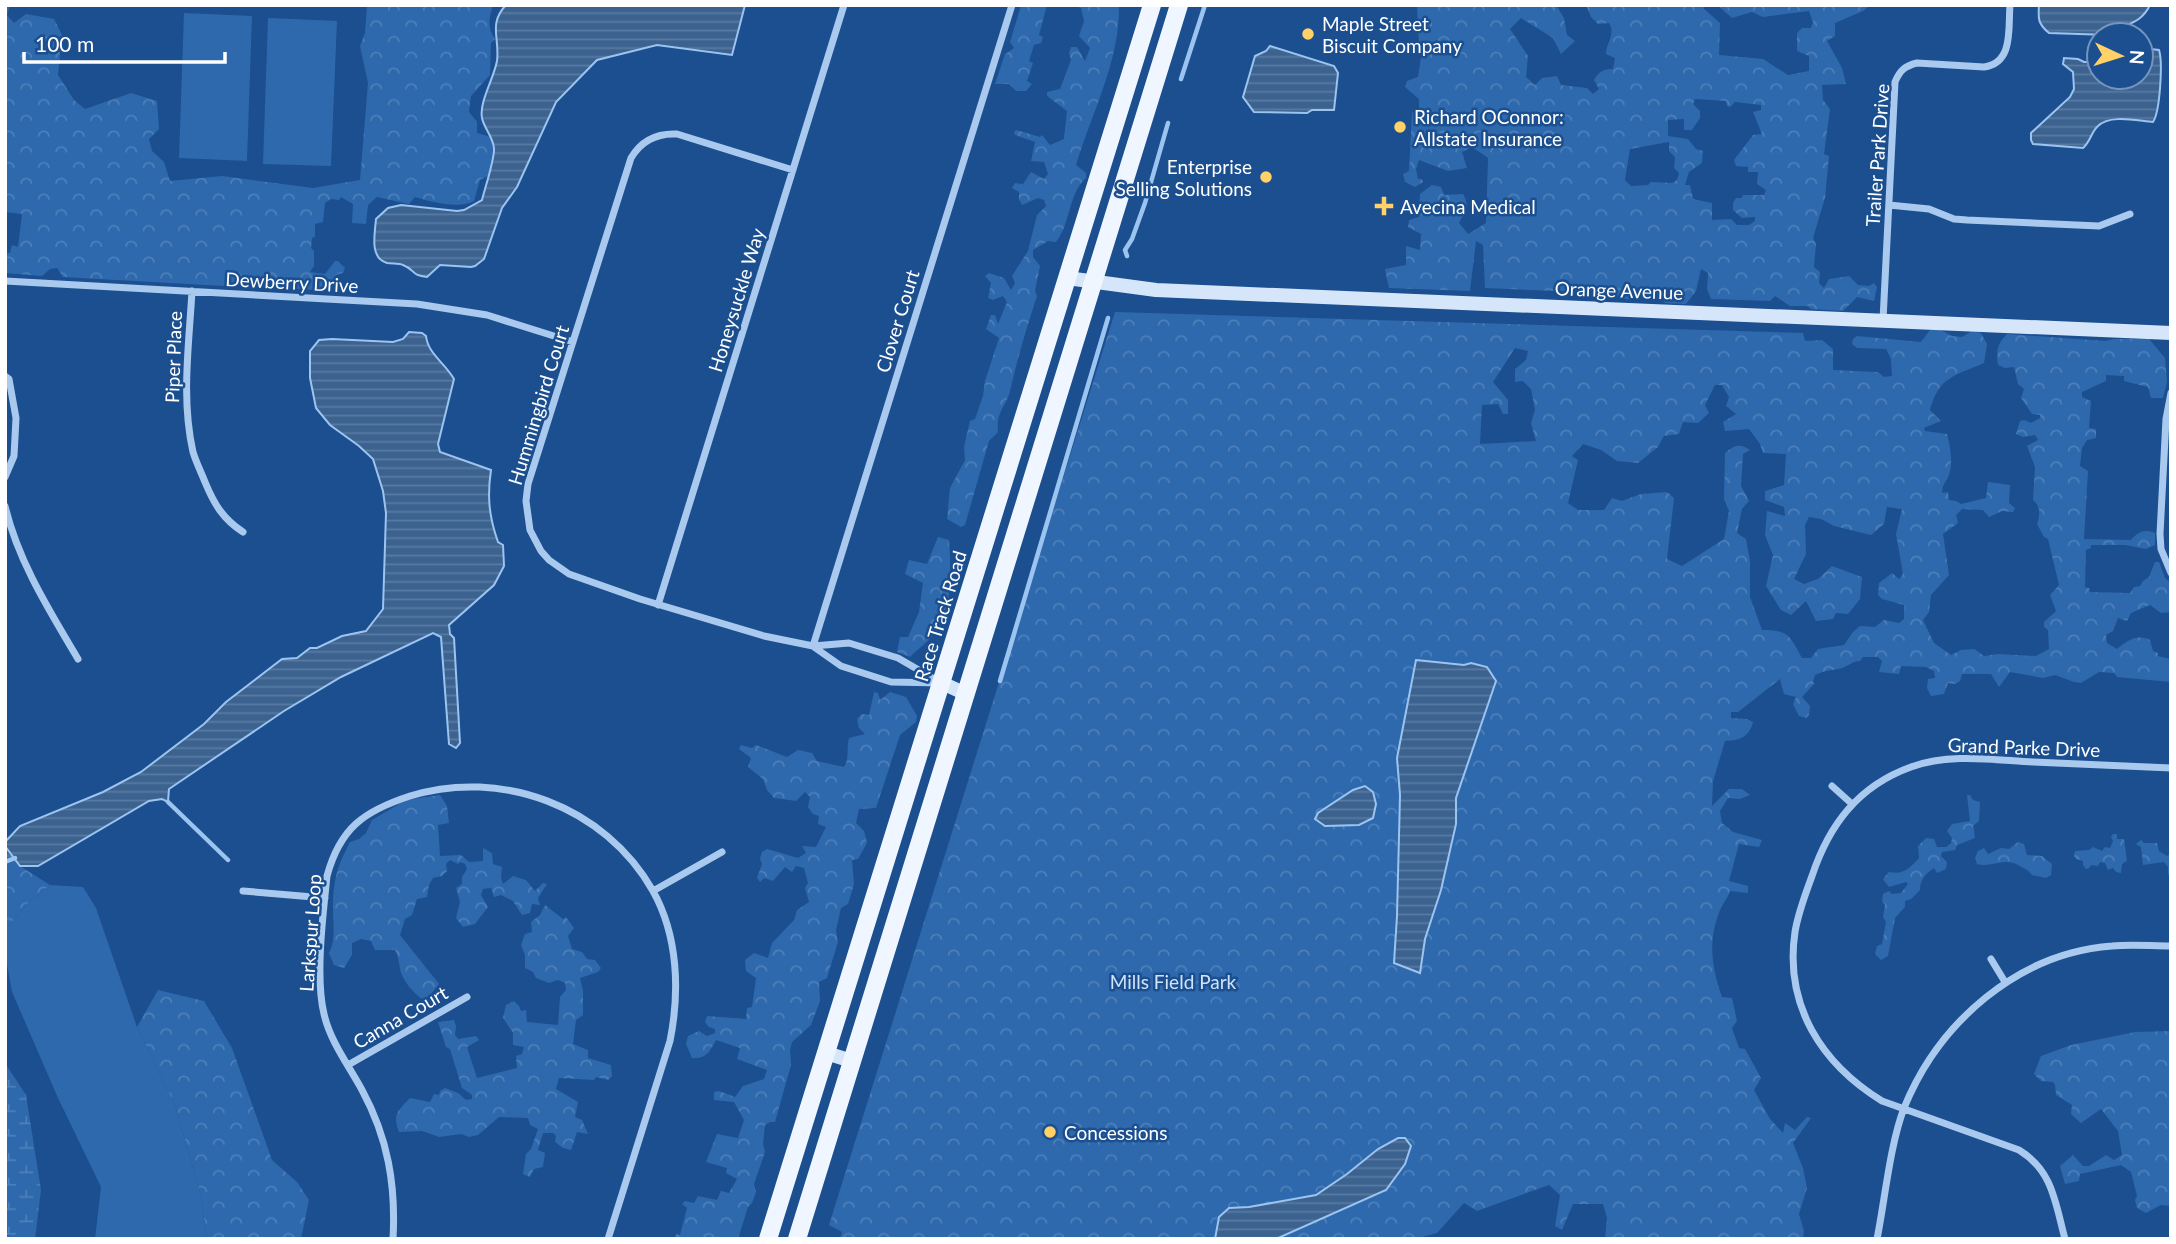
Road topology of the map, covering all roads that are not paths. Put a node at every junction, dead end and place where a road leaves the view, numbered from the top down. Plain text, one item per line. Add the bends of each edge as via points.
1 (844, 5) edge
2 (1012, 5) edge
3 (1152, 5) edge
4 (1179, 5) edge
5 (2010, 5) edge
6 (793, 170) junction
7 (1889, 205) junction
8 (2130, 214) dead end
9 (1067, 278) junction
10 (5, 281) edge
11 (1094, 282) junction
12 (192, 291) junction
13 (1882, 320) junction
14 (2171, 333) edge
15 (573, 342) junction
16 (5, 376) edge
17 (2171, 393) edge
18 (5, 477) edge
19 (5, 506) edge
20 (243, 532) dead end
21 (2171, 573) edge
22 (658, 605) junction
23 (813, 646) junction
24 (78, 659) dead end
25 (942, 683) junction
26 (966, 694) junction
27 (2171, 768) edge
28 (1832, 786) dead end
29 (1852, 804) junction
30 (723, 852) dead end
31 (243, 891) dead end
32 (653, 891) junction
33 (325, 898) junction
34 (2171, 947) edge
35 (1991, 959) dead end
36 (2005, 982) junction
37 (467, 997) dead end
38 (826, 1053) junction
39 (852, 1061) junction
40 (348, 1065) junction
41 (1904, 1110) junction
42 (393, 1239) edge
43 (608, 1239) edge
44 (768, 1239) edge
45 (797, 1239) edge
46 (1878, 1239) edge
47 (2065, 1239) edge

1 - 6 street, Honeysuckle Way
2 - 23 street, Clover Court
3 - 9 main road, Race Track Road
4 - 11 main road
5 - 7 street, Trailer Park Drive via 2006,53 1993,66 1917,63 1899,72
6 - 15 street, Hummingbird Court via 677,134 645,142 631,158
6 - 22 street, Honeysuckle Way
7 - 8 street via 1929,209 1954,219 2099,226
7 - 13 street, Trailer Park Drive
9 - 11 street, Orange Avenue
9 - 25 main road, Race Track Road
10 - 12 street, Dewberry Drive
11 - 13 street, Orange Avenue via 1156,289
11 - 26 main road
12 - 15 street, Dewberry Drive via 461,309
12 - 20 street, Piper Place via 186,392 194,454 221,514
13 - 14 street, Orange Avenue
15 - 22 street, Hummingbird Court via 528,484 530,530 541,551 569,574
16 - 18 street via 16,418 13,456
17 - 21 street via 2160,534
19 - 24 street via 20,553
22 - 23 street, Hummingbird Court
23 - 25 street, Hummingbird Court via 841,666 891,682
23 - 25 street, Hummingbird Court via 849,643 898,658
25 - 26 street
25 - 38 main road, Race Track Road
26 - 39 main road
27 - 29 street, Grand Parke Drive via 1954,759 1912,766 1889,776
28 - 29 street
29 - 41 street, Grand Parke Drive via 1820,852 1801,908 1794,950 1798,992 1815,1037 1843,1073 1882,1101
30 - 32 street
31 - 33 street
32 - 33 street, Larkspur Loop via 618,846 583,818 544,799 474,786 426,791 386,803 361,818 338,847
32 - 43 street, Larkspur Loop via 672,945 674,1020
33 - 40 street, Larkspur Loop via 321,999 324,1017
34 - 36 street via 2110,946 2082,951
35 - 36 street
36 - 41 street via 1945,1038
37 - 40 street, Canna Court
38 - 39 street
38 - 44 main road, Race Track Road
39 - 45 main road
40 - 42 street, Larkspur Loop via 386,1146 395,1209
41 - 46 street
41 - 47 street, Grand Parke Drive via 2031,1157 2050,1182

